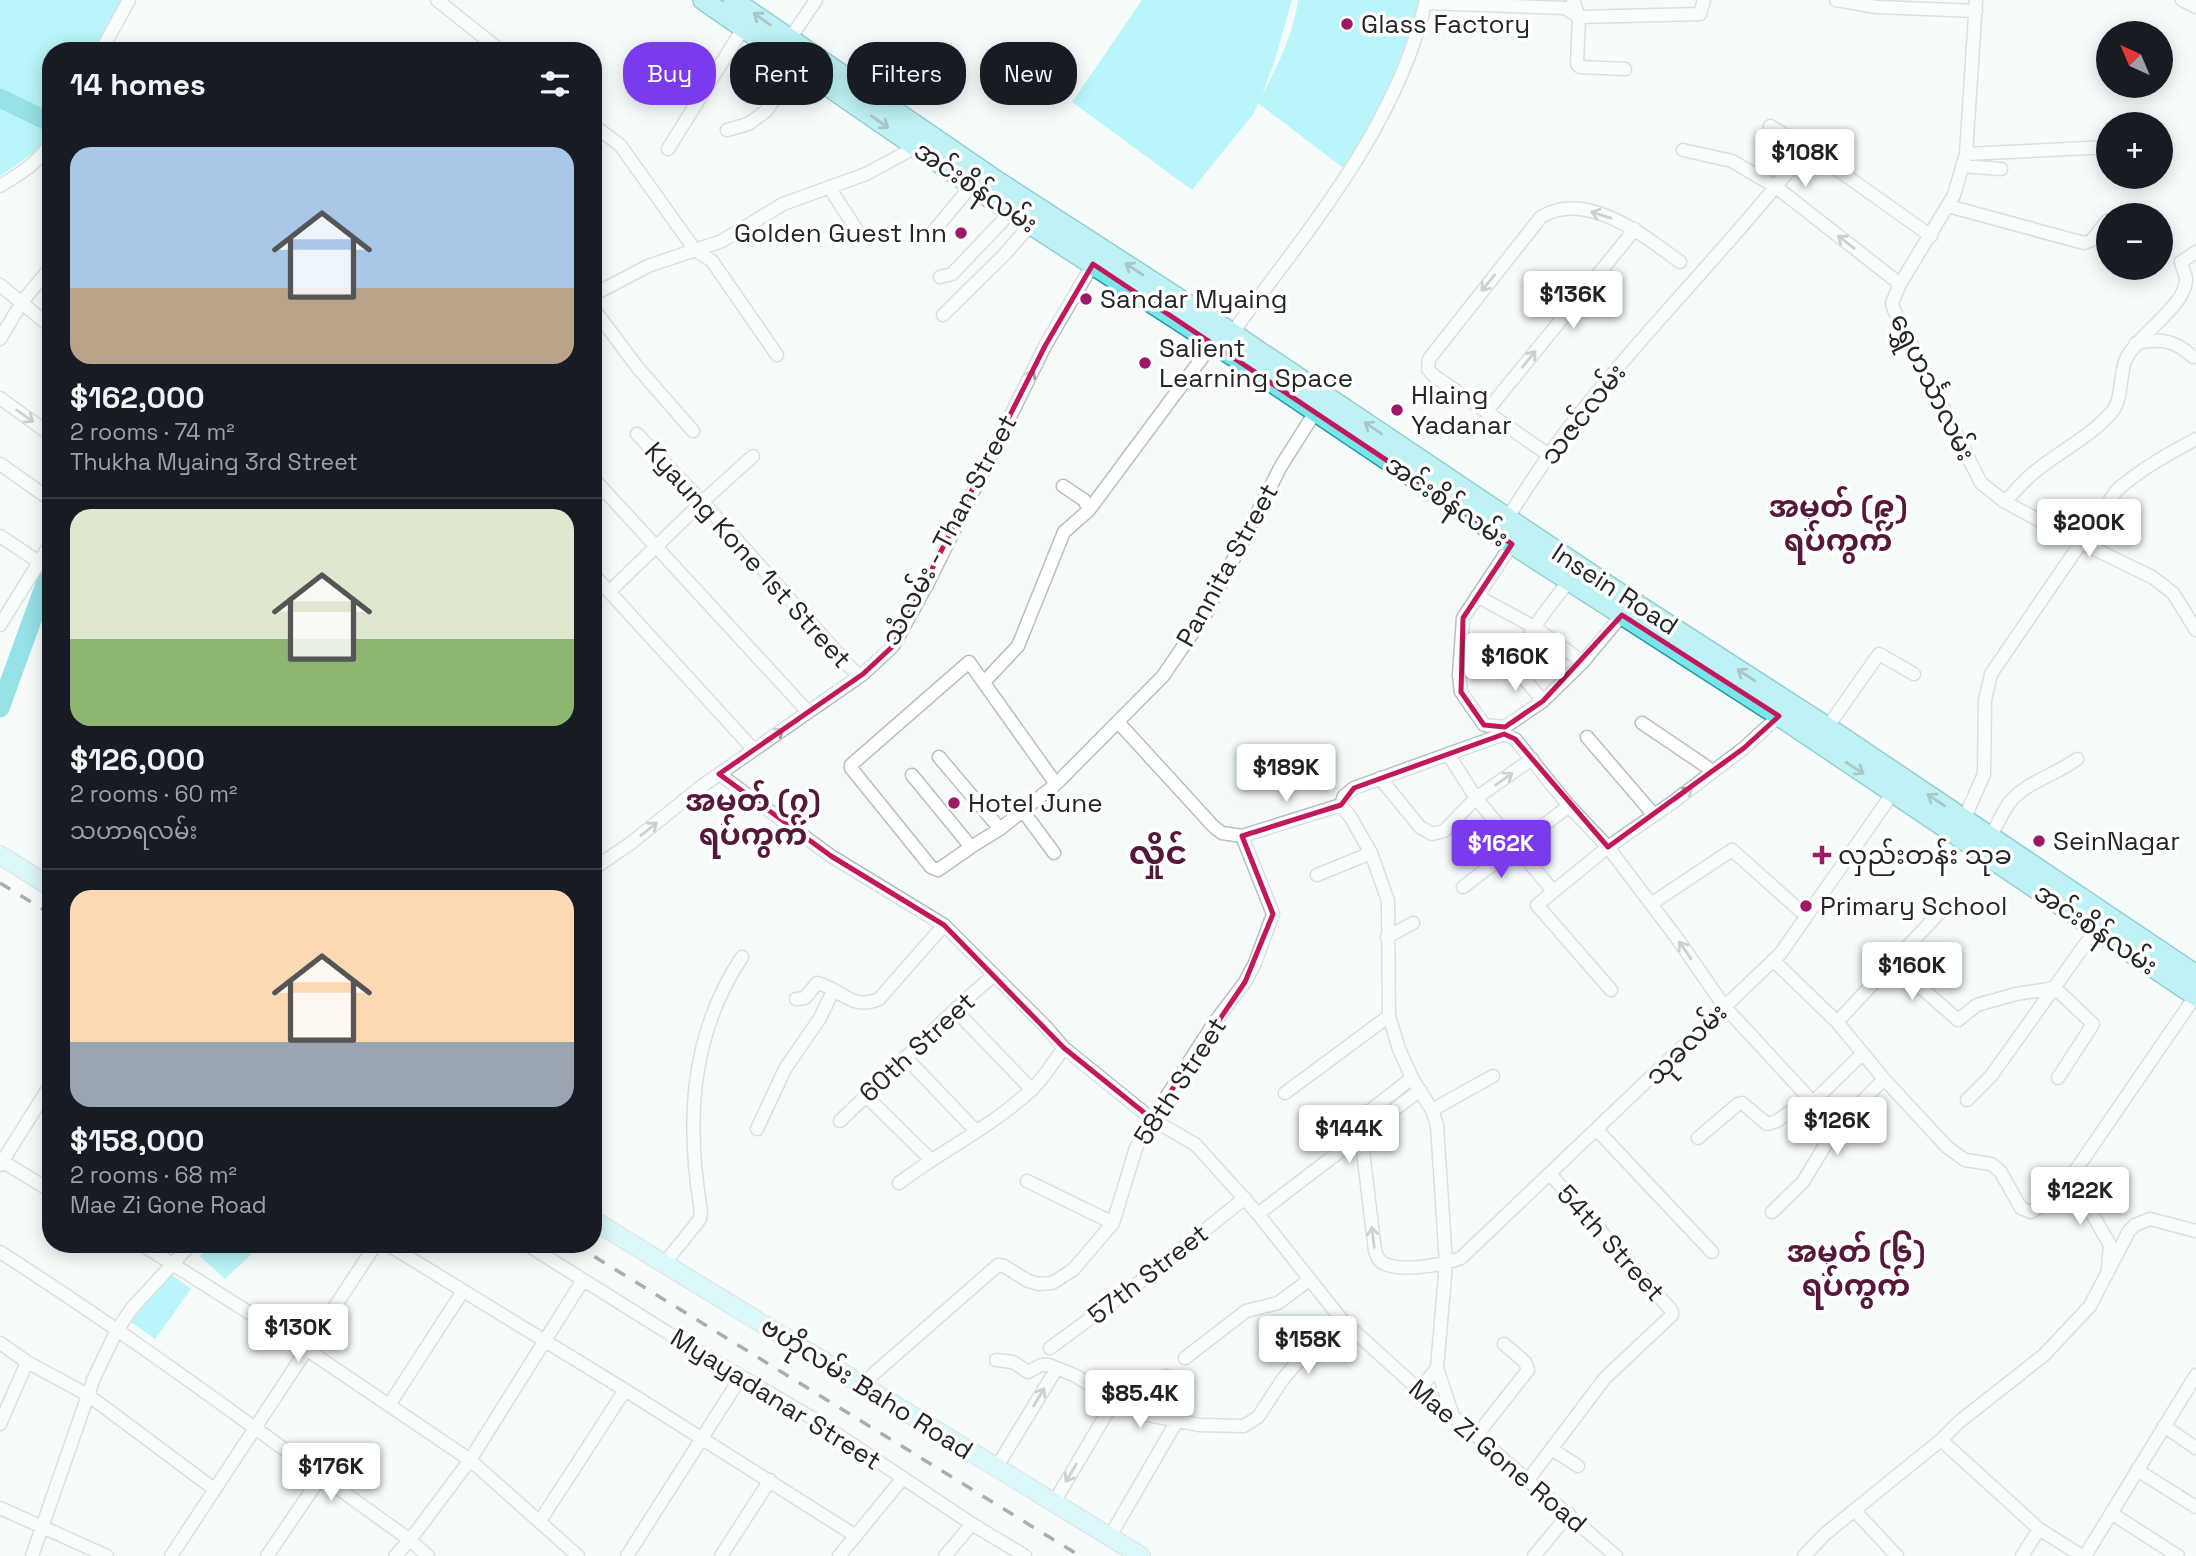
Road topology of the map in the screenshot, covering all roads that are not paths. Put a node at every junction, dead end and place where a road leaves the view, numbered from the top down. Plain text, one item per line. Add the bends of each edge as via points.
1 (129, 0) edge
2 (437, 0) edge
3 (703, 0) edge
4 (733, 0) edge
5 (816, 0) edge
6 (1573, 0) edge
7 (1704, 0) edge
8 (1836, 0) edge
9 (2182, 0) edge
10 (1426, 2) edge
11 (1976, 6) edge
12 (2196, 7) edge
13 (1579, 17) junction
14 (744, 27) junction
15 (106, 42) edge
16 (491, 42) edge
17 (777, 42) edge
18 (781, 42) edge
19 (789, 42) edge
20 (1625, 69) dead end
21 (833, 79) edge
22 (770, 105) edge
23 (1770, 126) dead end
24 (727, 130) dead end
25 (602, 132) edge
26 (920, 140) junction
27 (1807, 148) junction
28 (2096, 148) edge
29 (668, 149) dead end
30 (1683, 150) dead end
31 (42, 156) edge
32 (1964, 160) junction
33 (2001, 169) dead end
34 (972, 185) junction
35 (0, 186) edge
36 (830, 187) junction
37 (1776, 187) junction
38 (995, 190) junction
39 (1948, 206) junction
40 (1026, 215) junction
41 (1635, 229) junction
42 (932, 233) dead end
43 (860, 235) dead end
44 (2096, 235) edge
45 (1931, 236) junction
46 (695, 250) junction
47 (2196, 252) edge
48 (1100, 262) junction
49 (1680, 262) dead end
50 (940, 277) dead end
51 (42, 278) edge
52 (1900, 284) junction
53 (0, 285) edge
54 (602, 290) edge
55 (22, 302) junction
56 (943, 315) dead end
57 (42, 319) edge
58 (602, 321) edge
59 (0, 339) edge
60 (1222, 341) junction
61 (2135, 343) junction
62 (777, 355) dead end
63 (2193, 357) dead end
64 (0, 398) edge
65 (1320, 404) junction
66 (1486, 412) junction
67 (42, 428) edge
68 (693, 430) dead end
69 (637, 434) dead end
70 (2196, 439) edge
71 (1549, 455) junction
72 (753, 456) dead end
73 (0, 464) edge
74 (1063, 486) dead end
75 (602, 488) edge
76 (42, 494) edge
77 (702, 502) junction
78 (2005, 502) junction
79 (1089, 510) junction
80 (1501, 524) junction
81 (0, 537) edge
82 (2080, 542) junction
83 (1512, 544) junction
84 (657, 547) junction
85 (42, 563) edge
86 (42, 570) edge
87 (1569, 581) junction
88 (602, 584) edge
89 (609, 592) junction
90 (1477, 596) junction
91 (1622, 615) junction
92 (0, 625) edge
93 (1534, 626) junction
94 (2196, 629) edge
95 (1583, 662) junction
96 (1914, 674) dead end
97 (859, 677) junction
98 (984, 682) junction
99 (1543, 701) junction
100 (808, 712) junction
101 (1779, 716) junction
102 (1118, 722) junction
103 (1642, 723) dead end
104 (1822, 735) junction
105 (1587, 737) dead end
106 (754, 750) junction
107 (1448, 754) junction
108 (939, 757) dead end
109 (1532, 759) junction
110 (2077, 760) dead end
111 (1713, 771) junction
112 (719, 774) junction
113 (912, 775) dead end
114 (1380, 778) junction
115 (1056, 784) junction
116 (1898, 785) junction
117 (1476, 798) junction
118 (1340, 805) junction
119 (1569, 806) junction
120 (1023, 811) junction
121 (1654, 815) junction
122 (1960, 827) junction
123 (1000, 829) junction
124 (1242, 835) junction
125 (1990, 837) junction
126 (1518, 846) junction
127 (971, 847) junction
128 (1608, 847) junction
129 (1371, 852) junction
130 (1054, 853) dead end
131 (0, 855) edge
132 (602, 863) edge
133 (1317, 875) dead end
134 (42, 881) edge
135 (1464, 887) dead end
136 (1553, 891) junction
137 (1651, 904) junction
138 (1940, 912) dead end
139 (1806, 916) junction
140 (2101, 922) junction
141 (1413, 923) dead end
142 (944, 925) junction
143 (1387, 937) junction
144 (741, 957) dead end
145 (1773, 960) junction
146 (1893, 963) junction
147 (994, 975) junction
148 (2196, 975) edge
149 (2055, 988) junction
150 (1611, 989) dead end
151 (833, 990) junction
152 (2196, 995) edge
153 (796, 999) dead end
154 (1724, 1006) junction
155 (956, 1011) junction
156 (1389, 1016) junction
157 (1838, 1023) junction
158 (1064, 1048) junction
159 (1863, 1053) junction
160 (905, 1057) junction
161 (1493, 1076) dead end
162 (1412, 1078) junction
163 (2058, 1078) dead end
164 (1884, 1079) junction
165 (1032, 1090) junction
166 (1420, 1090) junction
167 (1285, 1093) dead end
168 (865, 1095) junction
169 (1811, 1100) junction
170 (1967, 1100) dead end
171 (42, 1102) edge
172 (1433, 1110) junction
173 (1152, 1119) junction
174 (840, 1121) dead end
175 (757, 1129) dead end
176 (1835, 1129) junction
177 (1597, 1130) junction
178 (976, 1131) junction
179 (1325, 1133) dead end
180 (1361, 1134) junction
181 (1699, 1138) dead end
182 (930, 1159) junction
183 (1, 1162) edge
184 (1550, 1174) junction
185 (2071, 1177) junction
186 (1027, 1181) dead end
187 (899, 1183) dead end
188 (42, 1185) edge
189 (1245, 1198) junction
190 (1772, 1212) dead end
191 (1258, 1214) junction
192 (1113, 1223) junction
193 (602, 1226) edge
194 (2196, 1231) edge
195 (0, 1252) edge
196 (1712, 1252) dead end
197 (156, 1253) edge
198 (182, 1253) edge
199 (370, 1253) edge
200 (402, 1253) edge
201 (540, 1253) edge
202 (173, 1263) junction
203 (664, 1264) junction
204 (1446, 1264) junction
205 (2108, 1273) junction
206 (583, 1280) junction
207 (1309, 1280) junction
208 (463, 1291) junction
209 (1342, 1320) junction
210 (117, 1330) junction
211 (546, 1341) junction
212 (0, 1343) edge
213 (1504, 1344) dead end
214 (1050, 1348) dead end
215 (306, 1349) junction
216 (1185, 1358) dead end
217 (996, 1360) dead end
218 (27, 1362) junction
219 (1437, 1367) junction
220 (1057, 1368) junction
221 (1166, 1376) dead end
222 (741, 1377) junction
223 (2195, 1381) edge
224 (862, 1384) junction
225 (625, 1390) junction
226 (1419, 1390) junction
227 (88, 1395) junction
228 (1114, 1401) junction
229 (388, 1405) junction
230 (1454, 1416) junction
231 (1161, 1418) junction
232 (1, 1420) edge
233 (1177, 1420) junction
234 (255, 1426) junction
235 (2164, 1426) junction
236 (1476, 1436) junction
237 (703, 1440) junction
238 (1941, 1440) junction
239 (2196, 1448) edge
240 (1553, 1450) junction
241 (470, 1460) junction
242 (1578, 1466) dead end
243 (996, 1468) junction
244 (2137, 1470) junction
245 (322, 1475) junction
246 (903, 1478) junction
247 (770, 1480) junction
248 (1528, 1480) junction
249 (214, 1489) junction
250 (1053, 1504) junction
251 (2196, 1507) edge
252 (0, 1508) edge
253 (1855, 1511) junction
254 (2111, 1513) junction
255 (1569, 1514) junction
256 (540, 1521) junction
257 (972, 1524) junction
258 (43, 1526) junction
259 (2039, 1529) junction
260 (856, 1536) junction
261 (1109, 1538) junction
262 (410, 1540) junction
263 (32, 1556) edge
264 (107, 1556) edge
265 (171, 1556) edge
266 (267, 1556) edge
267 (395, 1556) edge
268 (428, 1556) edge
269 (578, 1556) edge
270 (627, 1556) edge
271 (721, 1556) edge
272 (839, 1556) edge
273 (945, 1556) edge
274 (1025, 1556) edge
275 (1141, 1556) edge
276 (1534, 1556) edge
277 (1616, 1556) edge
278 (1804, 1556) edge
279 (1896, 1556) edge
280 (2022, 1556) edge
281 (2083, 1556) edge
282 (2178, 1556) edge

1 - 15 street
2 - 16 street
3 - 14 main road, အင်းစိန်လမ်း
18 -> 4 main road
5 - 19 street
6 - 13 street
7 - 13 street via 1700,13
8 - 11 street via 1877,7
9 - 12 street
10 - 13 street via 1565,8
10 - 60 street via 1417,40 1365,149
11 - 32 street, ရွှေဟင်္သာလမ်း
13 - 20 street via 1577,64
14 - 17 main road, အင်းစိန်လမ်း
14 - 29 street
21 - 26 main road, အင်းစိန်လမ်း
22 - 24 street via 748,124
23 - 27 street
25 - 46 street via 620,145
26 - 34 main road, အင်းစိန်လမ်း
26 - 36 street via 866,174
26 - 38 main road
27 - 37 street, သဇင်လမ်း
27 - 45 street
28 - 32 street
30 - 37 street via 1732,161
31 - 35 street
32 - 33 street
32 - 39 street, ရွှေဟင်္သာလမ်း
34 - 38 main road, အင်းစိန်လမ်း
34 - 42 street
36 - 43 street
36 - 46 street via 783,204 722,241
52 -> 37 street
37 - 71 street, သဇင်လမ်း
38 - 40 main road
39 - 44 street via 2084,243
39 - 45 street, ရွှေဟင်္သာလမ်း
40 - 48 main road, အင်းစိန်လမ်း
40 - 50 street via 951,274
40 - 56 street via 1005,254
41 - 49 street
66 -> 41 street
41 -> 66 street via 1581,210 1558,209 1541,218 1429,359 1433,375
45 - 52 street, ရွှေဟင်္သာလမ်း
46 - 54 street via 648,266
46 - 62 street via 712,261
47 - 61 street via 2181,262 2186,279 2181,293 2161,321
48 - 60 main road
97 -> 48 street, သံလမ်း - Than Street via 893,646 1045,346
51 - 55 street
52 - 78 street, ရွှေဟင်္သာလမ်း via 1892,303 1903,329 1981,483
53 - 55 street
55 - 57 street
55 - 59 street
58 - 68 street
60 - 65 main road
60 - 79 street
61 - 63 street via 2171,341
61 - 78 street via 2120,376 2114,411 2031,475
64 -> 67 street
65 - 80 main road, Insein Road
65 - 102 street, Pannita Street via 1281,466 1206,613 1163,676
66 - 71 street
69 - 77 street, Kyaung Kone 1st Street
70 - 82 street via 2130,478
71 - 80 street, သဇင်လမ်း
72 - 77 street
73 - 76 street
74 - 79 street via 1084,499
75 - 84 street
77 - 84 street
77 - 97 street, Kyaung Kone 1st Street
78 - 82 street, ရွှေဟင်္သာလမ်း
79 - 98 street via 1064,532 1018,646
80 - 83 main road, အင်းစိန်လမ်း
104 -> 80 main road, Insein Road
81 - 85 street
82 - 94 street, ရွှေဟင်္သာလမ်း via 2152,576 2173,593
82 - 122 street via 1991,674 1985,701 1984,774
83 - 87 main road, အင်းစိန်လမ်း
83 - 90 street
84 - 89 street
84 - 100 street
86 - 92 street via 25,586
87 - 91 main road, အင်းစိန်လမ်း
87 - 93 street
88 - 89 street
89 - 106 street
90 - 93 street
90 - 99 street via 1463,618 1461,692 1484,725 1505,727
91 - 95 street
91 - 101 main road, အင်းစိန်လမ်း
93 - 95 street
93 - 99 street via 1517,666
95 - 99 street
96 - 104 street via 1879,654
97 - 100 street, သံလမ်း - Than Street
98 - 115 street
98 - 127 street, Pannita Street via 967,662 850,765 934,870
106 -> 100 street, သံလမ်း - Than Street
101 - 104 main road, အင်းစိန်လမ်း
101 - 111 street
102 - 115 street, Pannita Street
102 - 124 street via 1214,827
103 - 111 street
104 - 116 main road, အင်းစိန်လမ်း
105 - 121 street
106 - 112 street, သံလမ်း - Than Street
107 - 109 street via 1504,734 1515,739
107 - 114 street
107 - 117 street
108 - 123 street
117 -> 109 street
109 - 119 street
110 - 125 street via 2029,786 2011,802
121 -> 111 street
132 -> 112 street, သံလမ်း - Than Street
112 - 142 street, Mae Zi Gone Road via 831,856
113 - 127 street
114 - 117 street via 1420,827 1432,834 1444,831
114 - 118 street via 1354,789
115 - 120 street, Pannita Street
116 - 122 main road, အင်းစိန်လမ်း
116 - 139 street, သုခလမ်း
117 - 126 street
118 - 124 street
118 - 129 street
119 - 126 street
119 - 128 street
120 - 123 street, Pannita Street
120 - 130 street
121 - 128 street
122 - 125 main road
122 - 140 main road, အင်းစိန်လမ်း
123 - 127 street, Pannita Street
124 - 173 street, 58th Street via 1273,914 1245,982
125 - 140 main road
126 - 135 street
126 - 136 street
128 - 136 street
128 - 137 street
129 - 133 street
129 - 143 street via 1388,901
131 - 134 main road
136 - 150 street via 1537,905
137 - 139 street via 1732,850
154 -> 137 street
138 - 146 street
139 - 145 street, သုခလမ်း
140 - 148 main road
140 - 149 street
140 - 152 main road, အင်းစိန်လမ်း
141 - 143 street
142 - 147 street, Mae Zi Gone Road
142 - 151 street via 879,999 856,1002
143 - 156 street
144 - 203 street via 710,1023 695,1076 692,1143 700,1219
145 - 154 street, သုခလမ်း
145 - 157 street
146 - 149 street via 1958,1020 1977,1005
146 - 157 street
147 - 155 street, 60th Street
147 - 158 street, Mae Zi Gone Road
149 - 163 street via 2094,1024
149 - 170 street via 1991,1076
151 - 153 street via 817,983 805,998
151 - 175 street via 785,1069
152 - 185 street
154 - 169 street
154 - 177 street, သုခလမ်း
155 - 160 street, 60th Street
155 - 165 street
156 - 162 street
156 - 167 street
157 - 159 street
158 - 165 street
158 - 173 street, Mae Zi Gone Road
159 - 164 street
159 - 169 street
160 - 168 street, 60th Street
160 - 178 street
161 - 172 street
162 - 166 street
162 - 179 street via 1353,1125
164 - 176 street
164 - 185 street via 1947,1147 1965,1160 1991,1164 2000,1171 2021,1208 2031,1212 2051,1200
165 - 178 street
166 - 172 street
166 - 180 street
168 - 174 street, 60th Street
168 - 182 street
169 - 176 street
169 - 181 street via 1767,1124 1742,1102
171 - 183 street
172 - 204 street
173 - 189 street, Mae Zi Gone Road via 1196,1145
173 - 192 street, 58th Street via 1131,1160
176 - 190 street via 1803,1182
177 - 184 street, သုခလမ်း
177 - 196 street
178 - 182 street
180 - 191 street
204 -> 180 street via 1390,1265 1377,1258
182 - 187 street
183 - 188 street
184 - 204 street, သုခလမ်း via 1461,1258
184 - 240 street, 54th Street via 1672,1311 1605,1378
185 - 205 street via 2110,1245
186 - 192 street
189 - 191 street, Mae Zi Gone Road
189 - 214 street, 57th Street
191 - 207 street, Mae Zi Gone Road
192 - 224 street, 58th Street via 1073,1270 1052,1283 1028,1281 998,1265
193 - 203 main road, ဗဟိုလမ်း Baho Road
194 - 205 street via 2150,1219 2134,1225
195 - 210 street
197 - 202 street
198 - 202 street
199 - 215 street
200 - 208 street
201 - 206 street, Myayadanar Street
202 - 210 street
202 - 215 street
203 - 224 main road, ဗဟိုလမ်း Baho Road
204 - 219 street
205 - 238 street via 2090,1306 2044,1355
206 - 211 street
206 - 222 street, Myayadanar Street
207 - 209 street, Mae Zi Gone Road
207 - 216 street via 1278,1303 1245,1311
208 - 211 street
208 - 229 street
209 - 226 street, Mae Zi Gone Road
209 - 233 street via 1307,1350 1258,1417 1244,1426
210 - 227 street
210 - 234 street
211 - 225 street
211 - 241 street
212 - 218 street
213 - 236 street via 1528,1370
215 - 229 street
215 - 234 street
217 - 220 street via 1013,1362 1028,1372 1041,1365
218 - 227 street
218 - 232 street
219 - 226 street
219 - 230 street
220 - 228 street
243 -> 220 street
221 - 231 street
222 - 237 street
222 - 246 street, Myayadanar Street
223 - 235 street
224 - 243 main road, ဗဟိုလမ်း Baho Road
225 - 237 street
225 - 256 street
226 - 230 street, Mae Zi Gone Road
227 - 249 street
227 - 258 street
228 - 231 street
228 -> 250 street
229 - 241 street
230 - 236 street, Mae Zi Gone Road
231 - 233 street
233 - 261 street
234 - 245 street
234 - 249 street
235 - 239 street
235 - 244 street
236 - 248 street, Mae Zi Gone Road
237 - 247 street
237 - 270 street
238 - 253 street
238 - 259 street
240 - 242 street
240 - 248 street
241 - 256 street
241 - 262 street
243 - 250 main road, ဗဟိုလမ်း Baho Road
244 - 251 street
244 - 254 street
245 - 262 street
245 - 266 street
246 - 257 street, Myayadanar Street
246 - 260 street
247 - 260 street
247 - 271 street
248 - 255 street, Mae Zi Gone Road
249 - 265 street
250 - 261 main road, ဗဟိုလမ်း Baho Road
252 - 258 street
253 - 278 street
253 - 279 street
254 - 281 street
254 - 282 street
255 - 276 street
255 - 277 street, Mae Zi Gone Road
256 - 269 street
257 - 273 street
257 - 274 street, Myayadanar Street
258 - 263 street
258 - 264 street
259 - 280 street
259 - 281 street
260 - 272 street
261 - 275 main road, ဗဟိုလမ်း Baho Road
262 - 267 street
262 - 268 street

